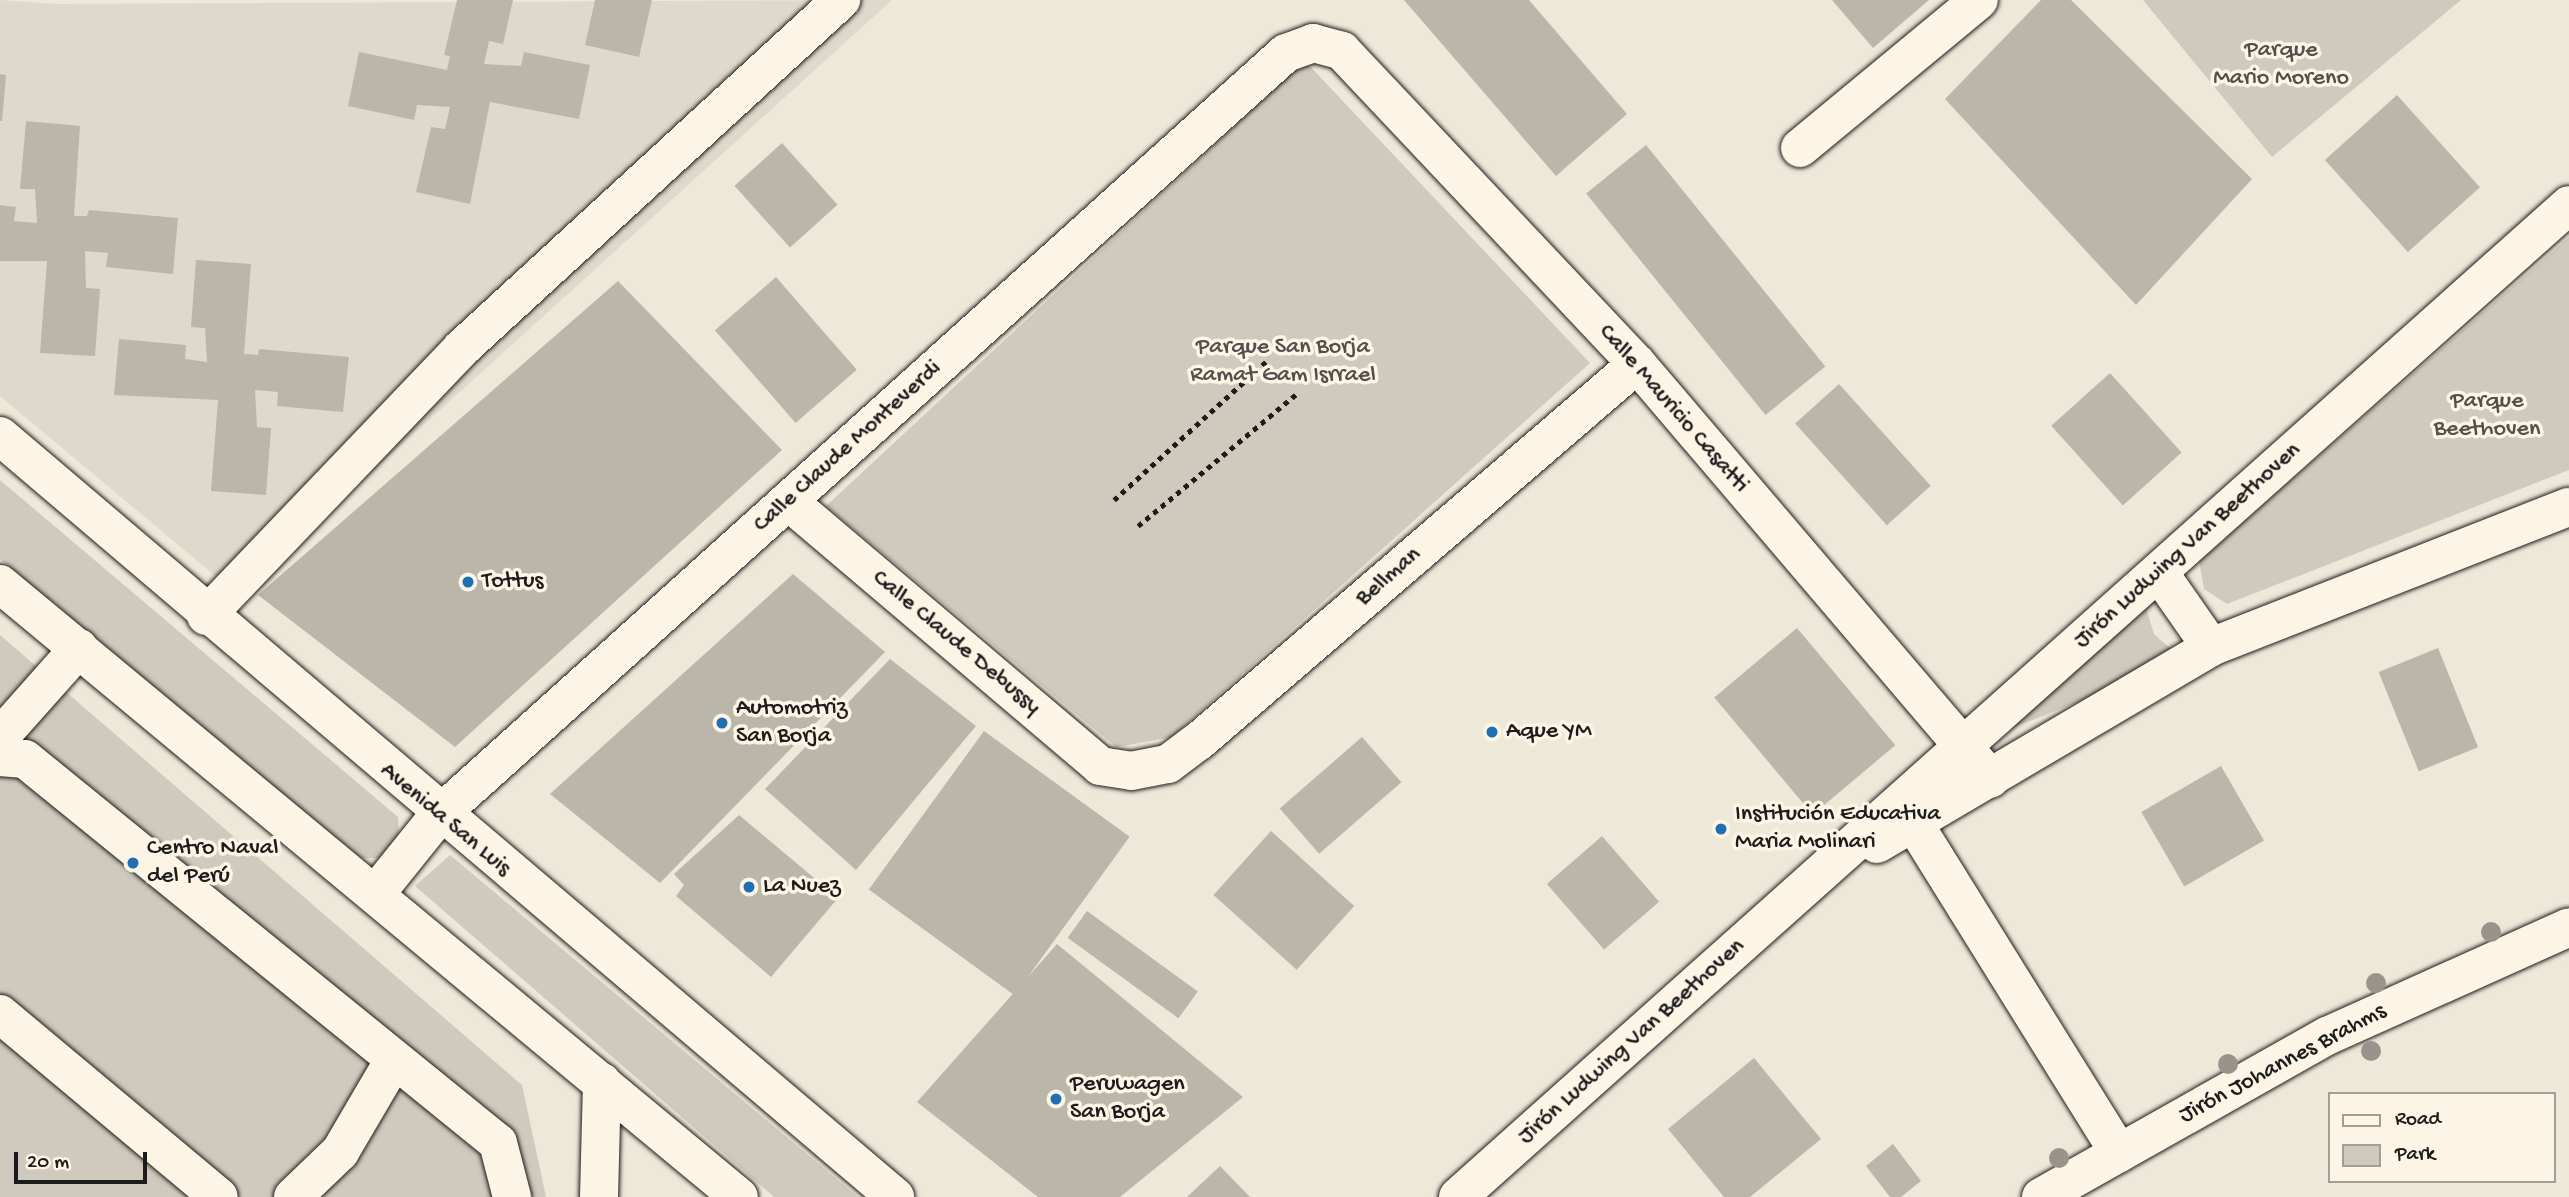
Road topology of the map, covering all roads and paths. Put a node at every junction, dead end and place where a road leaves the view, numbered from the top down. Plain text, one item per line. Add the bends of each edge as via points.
1 (841, 0) edge
2 (1979, 0) edge
3 (1342, 51) joint
4 (1800, 148) dead end
5 (2569, 205) edge
6 (1269, 359) dead end
7 (1637, 364) junction
8 (1299, 392) dead end
9 (0, 436) edge
10 (1114, 499) dead end
11 (788, 501) junction
12 (2569, 507) edge
13 (1138, 526) dead end
14 (2160, 573) junction
15 (0, 584) edge
16 (206, 616) junction
17 (2211, 647) junction
18 (79, 648) junction
19 (0, 737) edge
20 (1961, 744) junction
21 (0, 757) edge
22 (1132, 771) joint
23 (1991, 779) junction
24 (439, 815) junction
25 (1913, 822) junction
26 (1807, 888) junction
27 (377, 892) junction
28 (2569, 927) edge
29 (0, 1014) edge
30 (394, 1060) junction
31 (602, 1082) junction
32 (2119, 1153) junction
33 (2044, 1196) edge
34 (219, 1197) edge
35 (293, 1197) edge
36 (512, 1197) edge
37 (599, 1197) edge
38 (739, 1197) edge
39 (895, 1197) edge
40 (1458, 1197) edge

1 - 16 street via 462,348
2 - 4 street
3 - 7 street, Calle Mauricio Casatti
3 - 11 street, Calle Claude Monteverdi via 1326,42 1286,53
5 - 14 street, Jirón Ludwing Van Beethoven
6 - 10 path
7 - 20 street, Calle Mauricio Casatti
7 - 22 street, Bellman via 1199,741 1168,764
8 - 13 path
9 - 16 street, Avenida San Luis
11 - 22 street, Calle Claude Debussy via 1100,766
11 - 24 street, Calle Claude Monteverdi
12 - 17 street, Jirón Ludwing Van Beethoven
14 - 17 street
14 - 20 street, Jirón Ludwing Van Beethoven
15 - 18 street
16 - 24 street, Avenida San Luis
17 - 23 street, Jirón Ludwing Van Beethoven
18 - 19 street
18 - 27 street
20 - 23 street, Calle Mauricio Casatti
20 - 26 street, Jirón Ludwing Van Beethoven
21 - 30 street via 24,759
23 - 25 street, Jirón Ludwing Van Beethoven
24 - 27 street, Calle Claude Monteverdi
24 - 39 street, Avenida San Luis
25 - 26 street, Jirón Ludwing Van Beethoven
25 - 32 street
26 - 40 street, Jirón Ludwing Van Beethoven
27 - 31 street
28 - 32 street, Jirón Johannes Brahms via 2327,1036
29 - 34 street
30 - 35 street via 340,1152
30 - 36 street via 498,1143
31 - 37 street
31 - 38 street
32 - 33 street, Jirón Johannes Brahms

